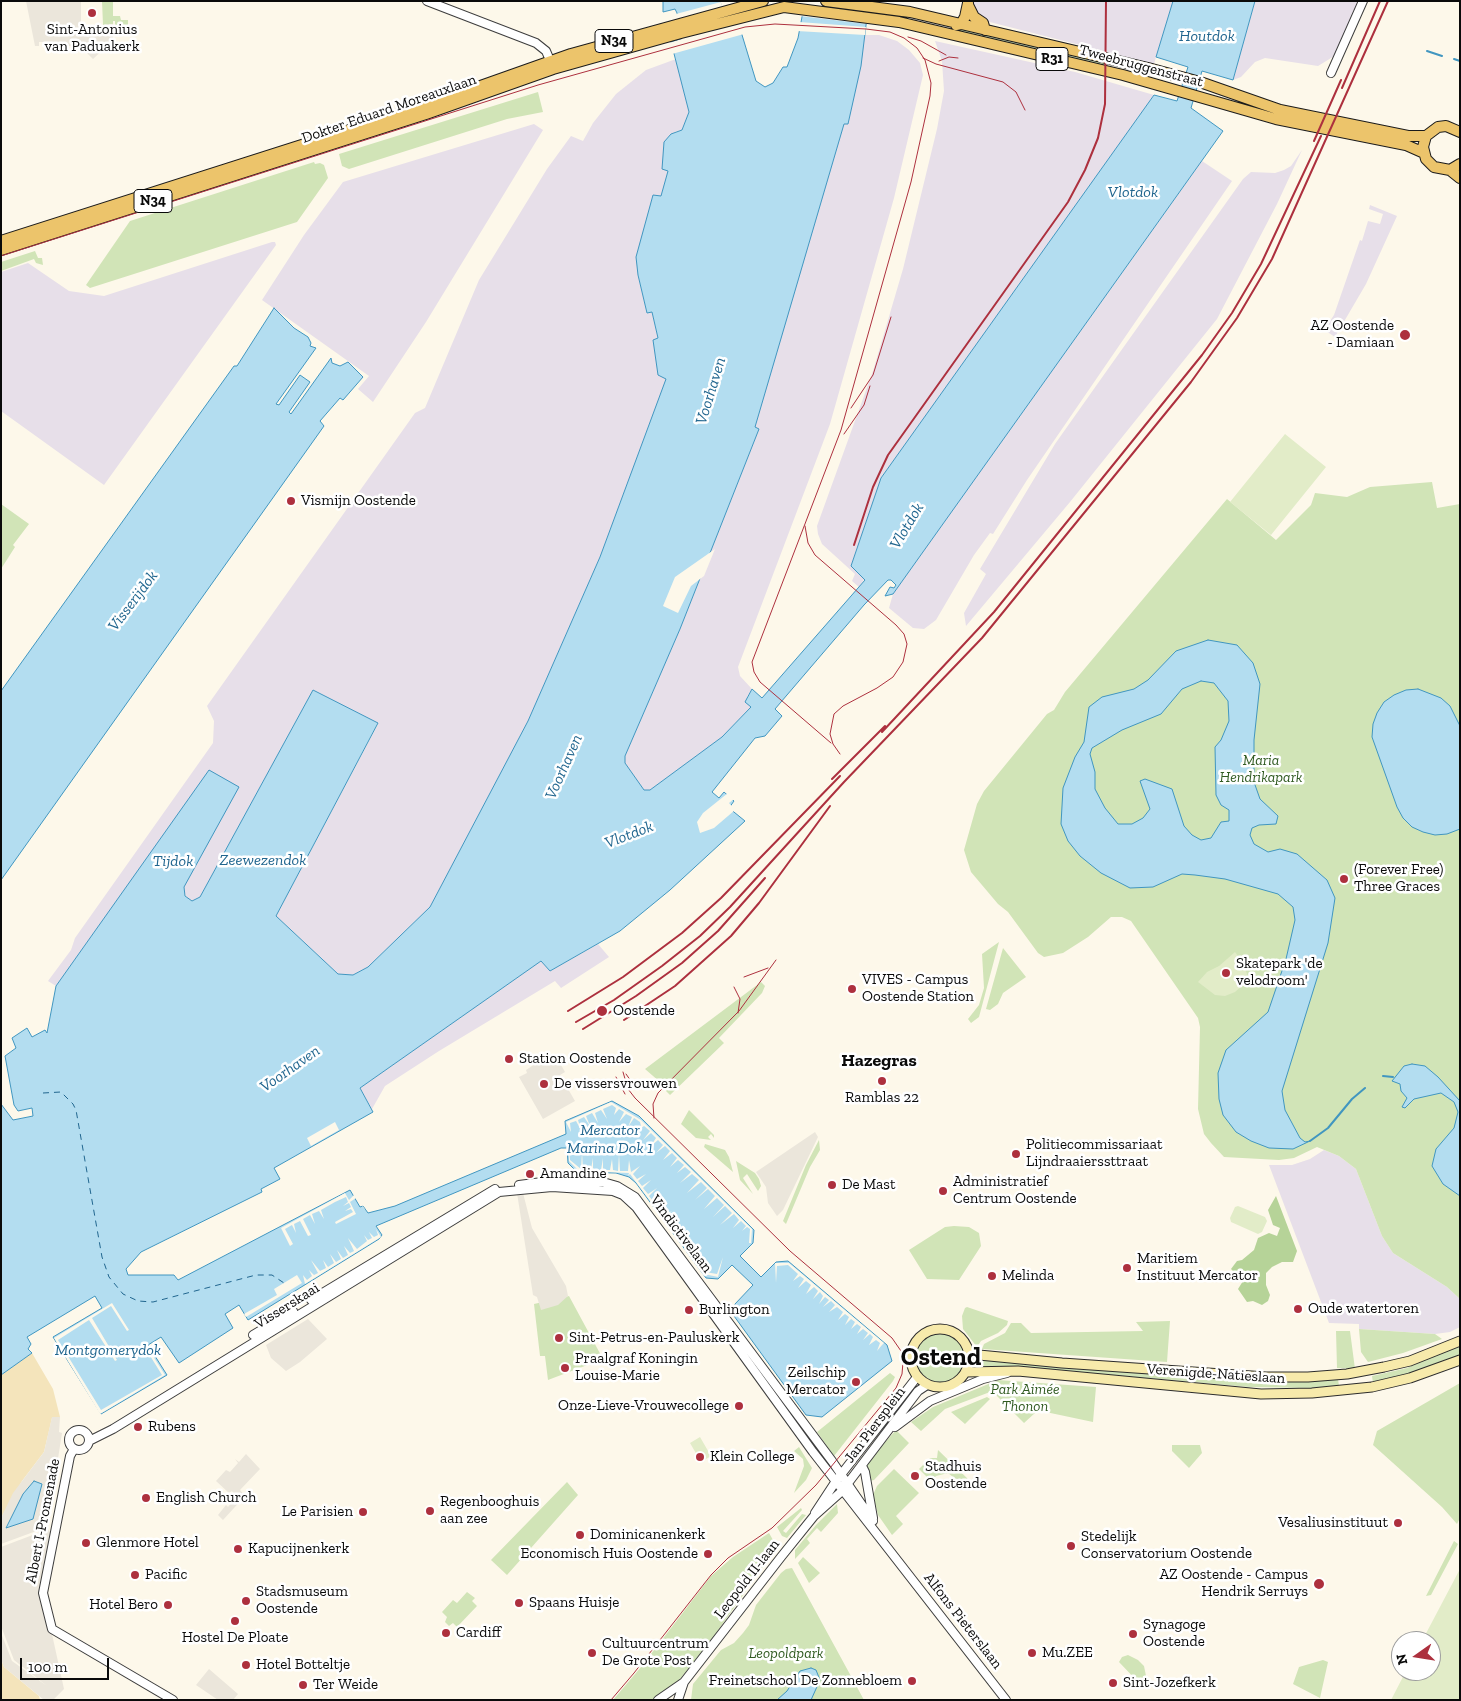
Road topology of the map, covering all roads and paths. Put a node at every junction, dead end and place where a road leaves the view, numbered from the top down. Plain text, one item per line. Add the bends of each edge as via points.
1 (427, 1) edge
2 (762, 1) edge
3 (826, 1) edge
4 (1363, 1) edge
5 (967, 2) edge
6 (896, 6) edge
7 (790, 8) joint
8 (868, 11) junction
9 (725, 16) junction
10 (899, 22) junction
11 (960, 24) junction
12 (933, 30) junction
13 (985, 30) junction
14 (550, 61) junction
15 (1331, 73) dead end
16 (1460, 132) edge
17 (1426, 136) junction
18 (1424, 153) junction
19 (1460, 164) edge
20 (1450, 170) junction
21 (1460, 178) edge
22 (1, 241) edge
23 (1, 250) edge
24 (498, 1190) junction
25 (311, 1300) dead end
26 (293, 1311) dead end
27 (254, 1335) dead end
28 (1460, 1341) edge
29 (968, 1352) junction
30 (1460, 1360) edge
31 (1018, 1371) junction
32 (966, 1372) junction
33 (917, 1377) junction
34 (927, 1385) junction
35 (886, 1435) junction
36 (89, 1441) junction
37 (74, 1449) junction
38 (862, 1466) junction
39 (838, 1478) junction
40 (848, 1484) junction
41 (842, 1490) junction
42 (814, 1516) junction
43 (874, 1523) junction
44 (881, 1536) junction
45 (898, 1559) joint
46 (684, 1682) junction
47 (173, 1700) edge
48 (658, 1700) edge
49 (678, 1700) edge
50 (1006, 1700) edge

1 - 14 street via 536,43
2 - 9 main road, Dokter Eduard Moreauxlaan / N34
3 - 8 main road, Tweebruggenstraat / N34
4 - 15 street
5 - 11 main road via 966,17
5 - 13 main road
6 - 8 main road, Tweebruggenstraat / N34
6 - 10 main road
6 - 11 main road, Tweebruggenstraat / R31
7 - 8 main road, Tweebruggenstraat / N34
7 - 9 main road, Dokter Eduard Moreauxlaan / N34
8 - 10 main road, Tweebruggenstraat / N34
9 - 14 main road, Dokter Eduard Moreauxlaan / N34
10 - 12 main road, Tweebruggenstraat / R31
11 - 12 main road
11 - 13 main road, Tweebruggenstraat / R31
12 - 18 main road, Tweebruggenstraat / R31 via 1171,89 1276,119 1406,145
13 - 17 main road, Tweebruggenstraat / R31 via 1178,76 1280,110 1408,136
14 - 22 main road, Dokter Eduard Moreauxlaan / N34 via 416,108
14 - 23 main road, Dokter Eduard Moreauxlaan / N34 via 426,114
16 - 17 main road, R31 via 1446,126 1438,127
17 - 18 main road
18 - 20 main road, R31 via 1434,167
19 - 20 main road
20 - 21 main road, R31
24 - 25 street, Visserskaai
24 - 36 street, Visserskaai
24 - 39 street, Vindictivelaan via 552,1187 604,1190 623,1195 733,1334
26 - 27 street, Visserskaai
28 - 29 main road, Verenigde-Natieslaan via 1384,1368 1308,1377 1062,1363
29 - 32 main road
29 - 33 main road via 955,1333 939,1329 928,1331 912,1350 911,1359
30 - 31 main road, Verenigde-Natieslaan via 1410,1378 1372,1387 1312,1393 1261,1394
31 - 32 main road, Verenigde-Natieslaan
31 - 35 street via 983,1379 930,1401
32 - 34 main road via 948,1387
33 - 34 main road
33 - 39 street, Jan Piersplein
34 - 35 street, Jan Piersplein via 918,1391
35 - 38 street, Jan Piersplein
36 - 37 street via 84,1449
36 - 37 street via 86,1433 76,1431 69,1439
37 - 47 street, Albert I-Promenade via 43,1593 52,1629
38 - 40 street, Jan Piersplein
38 - 43 street
39 - 40 street, Vindictivelaan
39 - 41 street, Vindictivelaan
39 - 42 street, Leopold II-laan
40 - 41 street, Leopold II-laan
40 - 43 street, Vindictivelaan
41 - 42 street, Leopold II-laan
41 - 44 street, Vindictivelaan
42 - 46 street, Leopold II-laan
43 - 44 street, Vindictivelaan
44 - 45 street, Vindictivelaan
45 - 50 street, Alfons Pieterslaan
46 - 48 street, Leopold II-laan
46 - 49 street, Leopold II-laan

